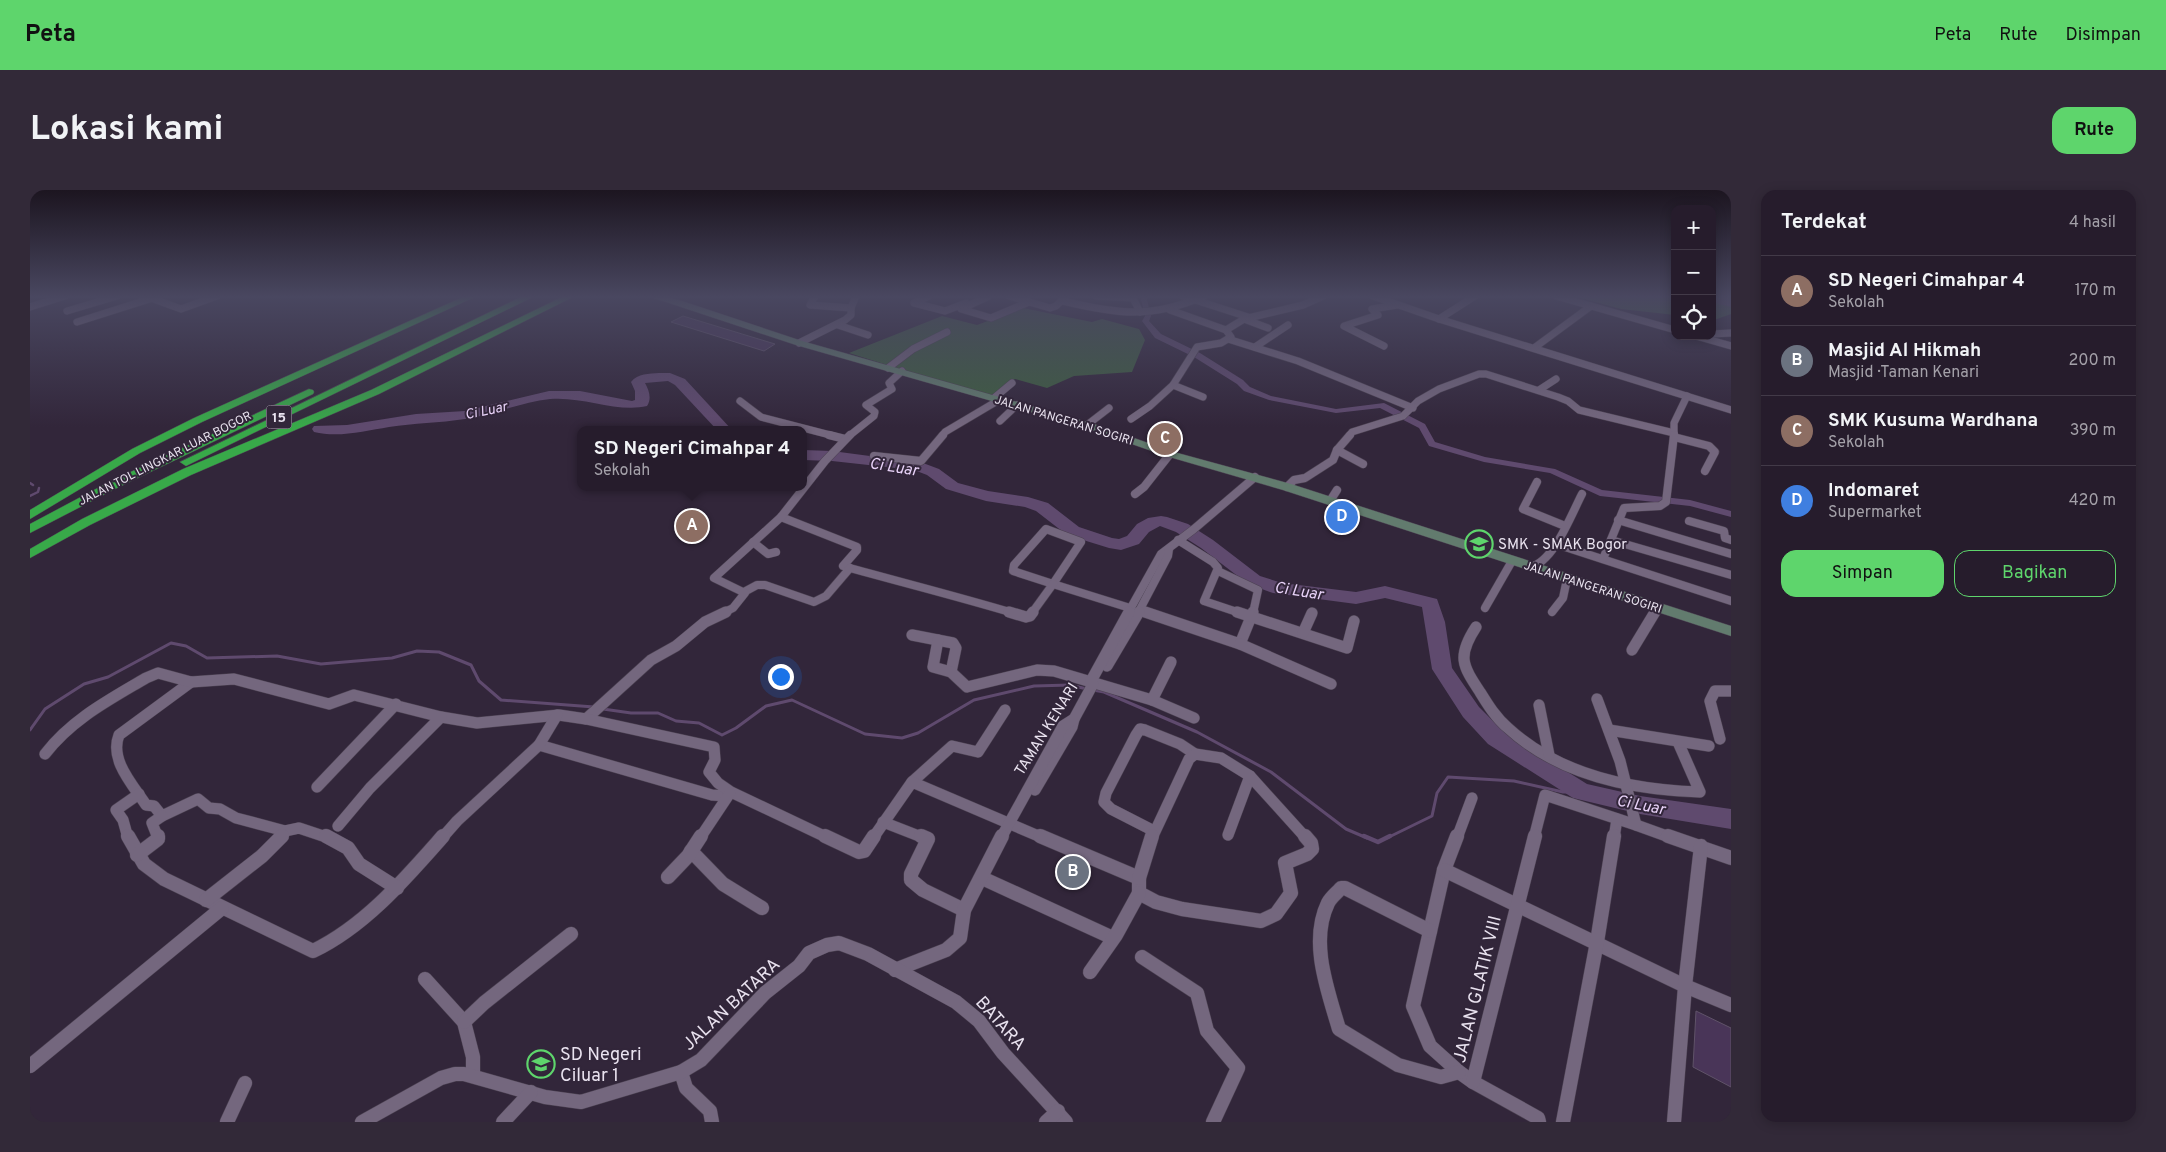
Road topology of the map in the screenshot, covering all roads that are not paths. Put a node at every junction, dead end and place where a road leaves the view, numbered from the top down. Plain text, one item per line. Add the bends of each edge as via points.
1 (377, 339) edge
2 (420, 339) edge
3 (441, 339) edge
4 (482, 339) edge
5 (788, 339) edge
6 (807, 339) edge
7 (932, 339) edge
8 (1265, 339) edge
9 (1369, 339) edge
10 (1506, 339) edge
11 (1546, 339) edge
12 (1710, 340) edge
13 (1224, 341) joint
14 (799, 343) junction
15 (1255, 346) junction
16 (1384, 346) dead end
17 (1731, 346) edge
18 (1534, 348) junction
19 (888, 368) junction
20 (902, 371) junction
21 (1556, 378) dead end
22 (1012, 384) dead end
23 (1173, 385) junction
24 (1539, 390) junction
25 (1688, 396) junction
26 (1203, 397) dead end
27 (997, 399) junction
28 (740, 401) dead end
29 (1017, 405) junction
30 (1109, 408) dead end
31 (1413, 408) junction
32 (1731, 410) edge
33 (1131, 419) dead end
34 (1000, 421) dead end
35 (798, 426) edge
36 (1087, 426) junction
37 (807, 429) edge
38 (1674, 435) junction
39 (845, 439) junction
40 (1337, 450) junction
41 (1170, 454) junction
42 (874, 456) dead end
43 (1363, 464) dead end
44 (1705, 471) dead end
45 (1255, 477) junction
46 (1537, 482) dead end
47 (807, 484) edge
48 (1287, 487) junction
49 (1337, 490) dead end
50 (802, 491) edge
51 (1135, 494) dead end
52 (1582, 494) dead end
53 (1330, 501) junction
54 (30, 515) edge
55 (781, 517) junction
56 (1618, 520) junction
57 (1689, 521) dead end
58 (1565, 526) junction
59 (30, 529) edge
60 (1181, 538) junction
61 (1611, 540) junction
62 (1731, 540) edge
63 (753, 542) junction
64 (30, 544) edge
65 (1556, 544) junction
66 (776, 552) dead end
67 (30, 554) edge
68 (1731, 554) edge
69 (1603, 560) junction
70 (1512, 561) junction
71 (1530, 567) junction
72 (850, 568) junction
73 (1218, 571) junction
74 (1731, 575) edge
75 (1567, 579) junction
76 (1054, 584) junction
77 (744, 592) junction
78 (1731, 601) edge
79 (1485, 608) dead end
80 (1657, 608) junction
81 (1135, 609) junction
82 (1552, 612) dead end
83 (1312, 613) dead end
84 (1252, 617) junction
85 (1354, 621) dead end
86 (1476, 627) dead end
87 (1731, 631) edge
88 (1303, 633) junction
89 (912, 634) dead end
90 (938, 640) junction
91 (1240, 644) junction
92 (1632, 650) dead end
93 (1171, 662) dead end
94 (951, 672) junction
95 (191, 682) junction
96 (1093, 683) junction
97 (1331, 684) dead end
98 (1731, 691) edge
99 (1597, 699) dead end
100 (1152, 700) junction
101 (396, 704) junction
102 (1539, 705) dead end
103 (1005, 710) dead end
104 (557, 715) junction
105 (589, 715) junction
106 (442, 717) junction
107 (1194, 718) dead end
108 (1610, 730) junction
109 (1720, 739) dead end
110 (1678, 742) junction
111 (539, 745) junction
112 (1709, 746) dead end
113 (45, 754) dead end
114 (1194, 754) junction
115 (1549, 755) junction
116 (1250, 776) junction
117 (912, 782) junction
118 (317, 787) dead end
119 (1628, 788) junction
120 (139, 794) junction
121 (729, 794) junction
122 (1472, 798) dead end
123 (162, 816) junction
124 (1617, 819) junction
125 (1635, 821) junction
126 (883, 822) junction
127 (1011, 824) junction
128 (338, 826) dead end
129 (285, 831) junction
130 (1154, 831) junction
131 (1228, 835) dead end
132 (1701, 846) junction
133 (691, 851) junction
134 (137, 855) junction
135 (1731, 858) edge
136 (1444, 870) junction
137 (668, 877) dead end
138 (982, 878) junction
139 (1139, 878) junction
140 (397, 888) junction
141 (1139, 892) junction
142 (206, 900) junction
143 (1517, 904) junction
144 (222, 908) junction
145 (762, 908) dead end
146 (964, 910) junction
147 (1430, 931) junction
148 (571, 934) dead end
149 (1113, 938) junction
150 (1597, 942) junction
151 (839, 943) joint
152 (1142, 957) dead end
153 (895, 970) junction
154 (1090, 972) dead end
155 (425, 979) dead end
156 (1685, 986) junction
157 (1731, 1005) edge
158 (464, 1022) junction
159 (30, 1066) edge
160 (681, 1072) junction
161 (1459, 1072) junction
162 (474, 1076) junction
163 (1472, 1082) junction
164 (245, 1083) dead end
165 (531, 1092) junction
166 (1062, 1117) edge
167 (1541, 1121) edge
168 (227, 1122) edge
169 (362, 1122) edge
170 (503, 1122) edge
171 (712, 1122) edge
172 (1046, 1122) edge
173 (1213, 1122) edge
174 (1563, 1122) edge
175 (1674, 1122) edge

1 - 54 highway via 136,451
2 - 59 highway, JALAN TOL LINGKAR LUAR BOGOR / 15 via 189,448
3 - 64 highway, JALAN TOL LINGKAR LUAR BOGOR / 15 via 174,468
4 - 67 highway via 376,392 188,472 86,522
5 - 14 street, JALAN PANGERAN SOGIRI
6 - 14 street
7 - 19 street
8 - 15 street
9 - 16 street
10 - 18 street
11 - 18 street
12 - 17 street
13 - 15 street
13 - 23 street via 1197,347
14 - 19 street, JALAN PANGERAN SOGIRI
15 - 31 street
18 - 25 street
19 - 20 street, JALAN PANGERAN SOGIRI
20 - 27 street, JALAN PANGERAN SOGIRI
20 - 39 street via 889,383 892,389 866,405 875,412 874,416
21 - 24 street
22 - 27 street
23 - 26 street
23 - 33 street
24 - 31 street via 1479,374 1439,389 1418,401
24 - 38 street via 1580,410
25 - 32 street
25 - 38 street via 1674,423
27 - 29 street, JALAN PANGERAN SOGIRI
27 - 42 street via 945,432 921,461
28 - 35 street via 761,416
29 - 34 street
29 - 36 street, JALAN PANGERAN SOGIRI
30 - 36 street
31 - 40 street via 1403,416 1352,432
36 - 41 street, JALAN PANGERAN SOGIRI
37 - 39 street
38 - 44 street via 1709,446 1715,452
38 - 56 street via 1666,502 1660,506 1624,508
39 - 47 street
40 - 43 street
40 - 48 street via 1333,460
41 - 45 street, JALAN PANGERAN SOGIRI
41 - 51 street
45 - 48 street, JALAN PANGERAN SOGIRI
45 - 60 street
46 - 58 street via 1523,509
48 - 53 street, JALAN PANGERAN SOGIRI
49 - 53 street
50 - 55 street
52 - 58 street
53 - 70 street, JALAN PANGERAN SOGIRI
55 - 63 street
55 - 72 street via 857,547 843,566
56 - 61 street
56 - 68 street
57 - 62 street via 1724,531 1725,538
58 - 65 street
60 - 73 street via 1213,562
60 - 81 street, TAMAN KENARI via 1169,549 1168,556
61 - 69 street
61 - 74 street
63 - 66 street via 768,554
63 - 77 street via 714,578
65 - 69 street
65 - 71 street via 1539,565
69 - 78 street
70 - 71 street, JALAN PANGERAN SOGIRI
70 - 79 street
71 - 75 street, JALAN PANGERAN SOGIRI
72 - 76 street via 1026,617
72 - 77 street via 826,596 814,602 765,585 757,585
73 - 84 street via 1258,590
73 - 84 street via 1204,601
75 - 80 street, JALAN PANGERAN SOGIRI
75 - 82 street via 1563,598
76 - 76 street via 1013,571 1014,565 1048,529 1080,542
76 - 81 street
77 - 105 street via 734,608 705,622 676,646 651,660
80 - 87 street, JALAN PANGERAN SOGIRI
80 - 92 street
81 - 91 street
81 - 96 street, TAMAN KENARI
83 - 88 street
84 - 88 street
84 - 91 street
85 - 88 street via 1347,648
86 - 115 street via 1464,643 1461,656 1470,678 1510,731
89 - 90 street
90 - 94 street via 953,643 956,648
90 - 94 street via 933,667
91 - 97 street
93 - 100 street
94 - 96 street via 967,687 1037,670 1054,671
95 - 101 street via 242,680 329,704 354,695
95 - 113 street via 164,674 152,675 66,728
95 - 120 street via 115,740 114,747 124,772
96 - 100 street
96 - 127 street, TAMAN KENARI via 1072,727
98 - 109 street via 1715,691 1710,702
99 - 108 street
100 - 107 street
101 - 106 street
101 - 118 street
102 - 115 street
103 - 117 street via 978,752 952,746
104 - 105 street
104 - 106 street via 477,723
104 - 111 street
105 - 121 street via 714,748 715,758 708,776
106 - 128 street via 370,788
108 - 110 street
108 - 119 street
110 - 112 street
110 - 119 street via 1701,792
111 - 121 street via 712,795
111 - 140 street via 457,821
114 - 116 street via 1222,758
114 - 130 street
114 - 130 street via 1180,744 1145,730 1140,729 1136,735 1104,802
115 - 119 street
116 - 131 street
116 - 141 street via 1311,843 1312,849 1307,854 1285,863 1291,893 1276,914 1261,921 1182,909 1156,902
117 - 126 street
117 - 127 street
119 - 125 street
120 - 123 street via 146,805 154,806
120 - 134 street via 116,810
121 - 126 street via 859,852 864,851
121 - 133 street
122 - 136 street
123 - 129 street via 198,799 209,808 220,808 236,818
123 - 134 street via 152,822 158,839
124 - 125 street
124 - 143 street, JALAN GLATIK VIII via 1545,795
124 - 150 street
125 - 132 street
126 - 146 street via 928,839 910,877 923,890
127 - 138 street
127 - 139 street
129 - 140 street via 299,828 322,834 348,848 359,864
129 - 142 street via 268,851
130 - 139 street
132 - 135 street
132 - 156 street
133 - 137 street
133 - 145 street via 724,887
134 - 142 street via 164,879
136 - 143 street
136 - 147 street
138 - 146 street
138 - 149 street
139 - 141 street
140 - 144 street via 334,941 313,951
141 - 149 street
142 - 144 street
143 - 150 street
143 - 163 street, JALAN GLATIK VIII
144 - 159 street
146 - 153 street via 962,934 952,947
147 - 161 street via 1413,1006 1430,1046
147 - 161 street via 1341,888 1328,899 1321,929 1322,969 1340,1029 1398,1065 1441,1077
148 - 158 street
149 - 154 street
150 - 156 street
150 - 174 street
151 - 153 street, BATARA via 868,954
151 - 160 street, JALAN BATARA via 810,954 765,993 701,1060
152 - 173 street via 1197,993 1207,1031 1238,1068
153 - 166 street, BATARA via 956,1002 979,1021 1003,1053
155 - 158 street
156 - 157 street
156 - 175 street
158 - 162 street
160 - 165 street, JALAN BATARA via 581,1102
160 - 171 street via 686,1088 710,1111
161 - 163 street
162 - 165 street, JALAN BATARA
162 - 169 street, JALAN BATARA via 455,1074 441,1078
163 - 167 street
164 - 168 street
165 - 170 street
166 - 172 street

